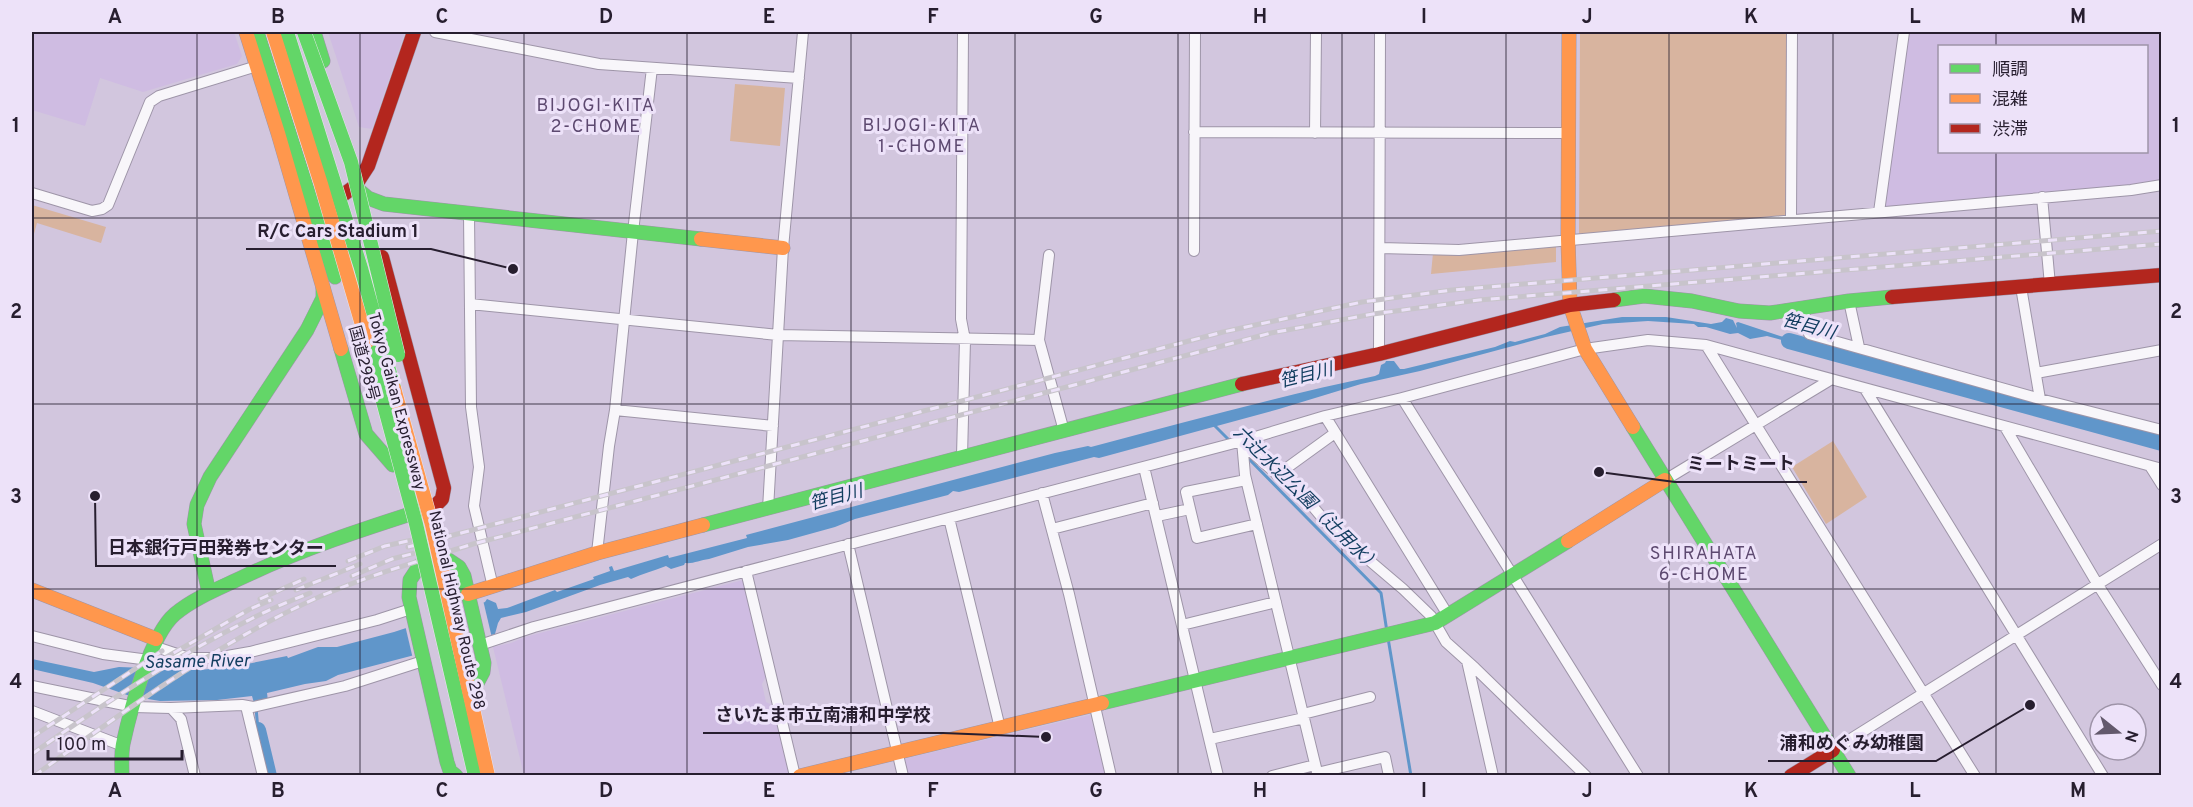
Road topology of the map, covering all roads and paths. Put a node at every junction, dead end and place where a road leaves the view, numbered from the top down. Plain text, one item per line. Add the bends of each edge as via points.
1 (246, 32) edge
2 (257, 32) edge
3 (266, 32) edge
4 (273, 32) edge
5 (287, 32) edge
6 (295, 32) edge
7 (304, 32) edge
8 (314, 32) edge
9 (414, 32) edge
10 (435, 32) edge
11 (803, 32) edge
12 (963, 32) edge
13 (1195, 32) edge
14 (1316, 32) edge
15 (1380, 32) edge
16 (1569, 32) edge
17 (1792, 32) edge
18 (1904, 32) edge
19 (257, 66) junction
20 (652, 68) junction
21 (799, 78) junction
22 (325, 126) junction
23 (1194, 132) junction
24 (1315, 133) junction
25 (1380, 133) junction
26 (1568, 133) junction
27 (2162, 185) edge
28 (350, 191) junction
29 (32, 194) edge
30 (2042, 197) junction
31 (397, 206) junction
32 (322, 210) junction
33 (1879, 212) junction
34 (469, 214) junction
35 (1791, 219) junction
36 (633, 232) junction
37 (1568, 239) junction
38 (362, 246) junction
39 (783, 248) junction
40 (1380, 248) junction
41 (1194, 251) dead end
42 (1049, 255) dead end
43 (384, 262) junction
44 (2162, 275) edge
45 (2050, 285) junction
46 (323, 286) junction
47 (2021, 287) junction
48 (1849, 301) junction
49 (470, 304) junction
50 (1803, 308) junction
51 (1571, 309) junction
52 (625, 318) junction
53 (336, 329) junction
54 (307, 330) junction
55 (778, 335) junction
56 (965, 339) junction
57 (1039, 340) junction
58 (1706, 345) junction
59 (1583, 346) junction
60 (1859, 347) junction
61 (2162, 350) edge
62 (1379, 354) junction
63 (2036, 373) junction
64 (1830, 380) junction
65 (1865, 389) junction
66 (1402, 398) junction
67 (2040, 399) junction
68 (615, 410) junction
69 (1325, 416) junction
70 (1756, 425) junction
71 (773, 426) junction
72 (2005, 427) junction
73 (2162, 430) edge
74 (1064, 431) junction
75 (1335, 433) junction
76 (394, 441) junction
77 (1242, 441) junction
78 (963, 456) junction
79 (393, 465) junction
80 (1144, 466) junction
81 (2150, 466) junction
82 (2162, 469) edge
83 (1277, 475) junction
84 (1246, 480) junction
85 (1665, 480) junction
86 (2162, 485) edge
87 (1042, 493) junction
88 (1153, 503) junction
89 (435, 507) junction
90 (768, 509) junction
91 (1190, 509) junction
92 (407, 516) junction
93 (1157, 516) junction
94 (949, 518) junction
95 (1257, 524) junction
96 (432, 525) junction
97 (1052, 529) junction
98 (848, 544) junction
99 (2162, 544) edge
100 (597, 553) junction
101 (447, 559) junction
102 (420, 565) junction
103 (746, 571) junction
104 (1513, 574) junction
105 (2098, 585) junction
106 (493, 587) junction
107 (32, 590) edge
108 (209, 593) junction
109 (469, 598) junction
110 (1275, 602) junction
111 (412, 613) junction
112 (1448, 615) junction
113 (1435, 623) junction
114 (1182, 625) junction
115 (32, 636) edge
116 (2016, 636) junction
117 (154, 642) junction
118 (480, 644) junction
119 (1289, 658) junction
120 (423, 659) junction
121 (1467, 661) junction
122 (148, 664) junction
123 (1196, 681) junction
124 (2162, 685) edge
125 (32, 686) edge
126 (475, 687) junction
127 (1924, 693) junction
128 (1370, 697) dead end
129 (135, 704) junction
130 (1095, 705) junction
131 (246, 706) junction
132 (171, 708) junction
133 (32, 711) edge
134 (1303, 716) junction
135 (1000, 728) junction
136 (1210, 739) junction
137 (123, 746) junction
138 (1833, 750) junction
139 (898, 752) junction
140 (1317, 771) edge
141 (122, 776) edge
142 (195, 776) edge
143 (263, 776) edge
144 (456, 776) edge
145 (470, 776) edge
146 (475, 776) edge
147 (488, 776) edge
148 (495, 776) edge
149 (795, 776) edge
150 (800, 776) edge
151 (903, 776) edge
152 (1112, 776) edge
153 (1218, 776) edge
154 (1272, 776) edge
155 (1389, 776) edge
156 (1493, 776) edge
157 (1586, 776) edge
158 (1638, 776) edge
159 (1791, 776) edge
160 (1849, 776) edge
161 (1975, 776) edge
162 (2103, 776) edge

1 - 19 main road
2 - 76 main road, bridge via 335,277
3 - 32 main road
4 - 76 main road, Tokyo Gaikan Expressway, bridge
5 - 96 main road, Tokyo Gaikan Expressway, bridge via 361,268
6 - 22 main road, National Highway Route 298
7 - 96 main road, bridge via 351,162 400,364
8 - 22 main road via 329,78
9 - 28 main road via 372,157
10 - 20 street via 599,64
11 - 21 street
12 - 56 street via 961,320
13 - 23 street
14 - 24 street
15 - 25 street
16 - 26 main road
17 - 35 street
18 - 33 street
19 - 29 street via 150,102 108,205 102,209 92,211
19 - 46 main road
20 - 21 street
20 - 36 street
21 - 39 street
22 - 28 main road, National Highway Route 298
23 - 24 street
23 - 41 street
24 - 25 street
25 - 26 street
25 - 40 street
26 - 37 main road
27 - 30 street
28 - 31 main road
28 - 32 main road
28 - 38 main road, National Highway Route 298
30 - 33 street
30 - 45 street
31 - 34 main road
31 - 43 main road via 382,207 373,214
32 - 79 main road, 国道298号
33 - 35 street
34 - 36 main road
34 - 49 street
35 - 37 street
36 - 39 main road
36 - 52 street
37 - 40 street via 1459,250
37 - 51 main road
38 - 43 main road
38 - 89 main road, National Highway Route 298
39 - 55 street
40 - 62 street
42 - 57 street
43 - 89 main road via 444,488 442,500
44 - 45 main road
45 - 47 main road
46 - 53 main road
46 - 54 main road via 323,298
47 - 48 main road
47 - 63 street
48 - 50 main road
48 - 60 street
49 - 52 street
49 - 106 street via 471,407 479,467 474,506
50 - 51 main road via 1756,313 1644,296
50 - 60 street via 1809,334
51 - 59 main road
51 - 62 main road
52 - 55 street
52 - 68 street
53 - 54 main road via 313,325
53 - 79 main road via 366,434
54 - 108 main road via 199,499 194,524
55 - 56 street
55 - 71 street
56 - 57 street
56 - 78 street
57 - 74 street
58 - 59 street via 1648,340
58 - 64 street
58 - 70 street
59 - 66 street
59 - 85 main road
60 - 67 street
61 - 63 street
62 - 74 main road via 1240,384
63 - 67 street
64 - 65 street
64 - 70 street
65 - 72 street
65 - 116 street
66 - 69 street
66 - 104 street
67 - 73 street
68 - 71 street
68 - 100 street
69 - 75 street
69 - 77 street
70 - 85 street
70 - 127 street
71 - 90 street
72 - 81 street
72 - 105 street
74 - 78 main road
75 - 83 street
75 - 112 street
76 - 146 main road, Tokyo Gaikan Expressway, bridge
77 - 80 street
77 - 83 street
77 - 84 street
78 - 90 main road
79 - 92 main road, 国道298号
80 - 87 street
80 - 88 street
81 - 82 street
81 - 86 street
83 - 113 street
84 - 91 street via 1186,492
84 - 95 street
85 - 104 main road
85 - 138 main road
87 - 94 street
87 - 97 street
88 - 93 street
88 - 97 street
89 - 92 main road
89 - 101 main road, National Highway Route 298
90 - 100 main road
91 - 93 street
91 - 95 street via 1197,538
92 - 102 main road, National Highway Route 298
92 - 108 main road via 332,539
93 - 114 street
94 - 98 street
94 - 135 street
95 - 110 street
96 - 147 main road, Tokyo Gaikan Expressway, bridge
97 - 130 street
98 - 103 street
98 - 139 street
99 - 105 street
100 - 106 main road
101 - 109 main road via 459,567
101 - 126 main road, National Highway Route 298
102 - 111 main road via 413,572 408,589
102 - 145 main road, National Highway Route 298
103 - 118 street
103 - 149 street
104 - 112 main road
104 - 158 street
105 - 116 street
105 - 124 street
106 - 109 main road
107 - 117 main road
108 - 117 main road via 174,615
109 - 118 main road
110 - 114 street
110 - 119 street
111 - 117 street via 216,658 189,658
111 - 120 main road
112 - 113 main road
113 - 119 main road
113 - 121 street via 1446,642
114 - 123 street
115 - 122 street
116 - 127 street
116 - 162 street
117 - 122 main road
118 - 126 main road via 483,672
119 - 123 main road
119 - 134 street
120 - 131 street via 345,686
120 - 144 main road via 447,762
121 - 156 street
121 - 157 street
122 - 129 main road
123 - 130 main road
123 - 136 street
125 - 129 street
126 - 148 main road, National Highway Route 298
127 - 138 street
127 - 161 street
128 - 134 street
129 - 132 street
129 - 137 main road
130 - 135 main road
130 - 152 street
131 - 132 street
131 - 143 street
132 - 142 street via 181,719
133 - 137 street
134 - 136 street
134 - 140 street
135 - 139 main road
136 - 153 street
137 - 141 main road
138 - 159 main road
138 - 160 main road
139 - 150 main road
139 - 151 street
140 - 154 street
140 - 155 street via 1385,757

